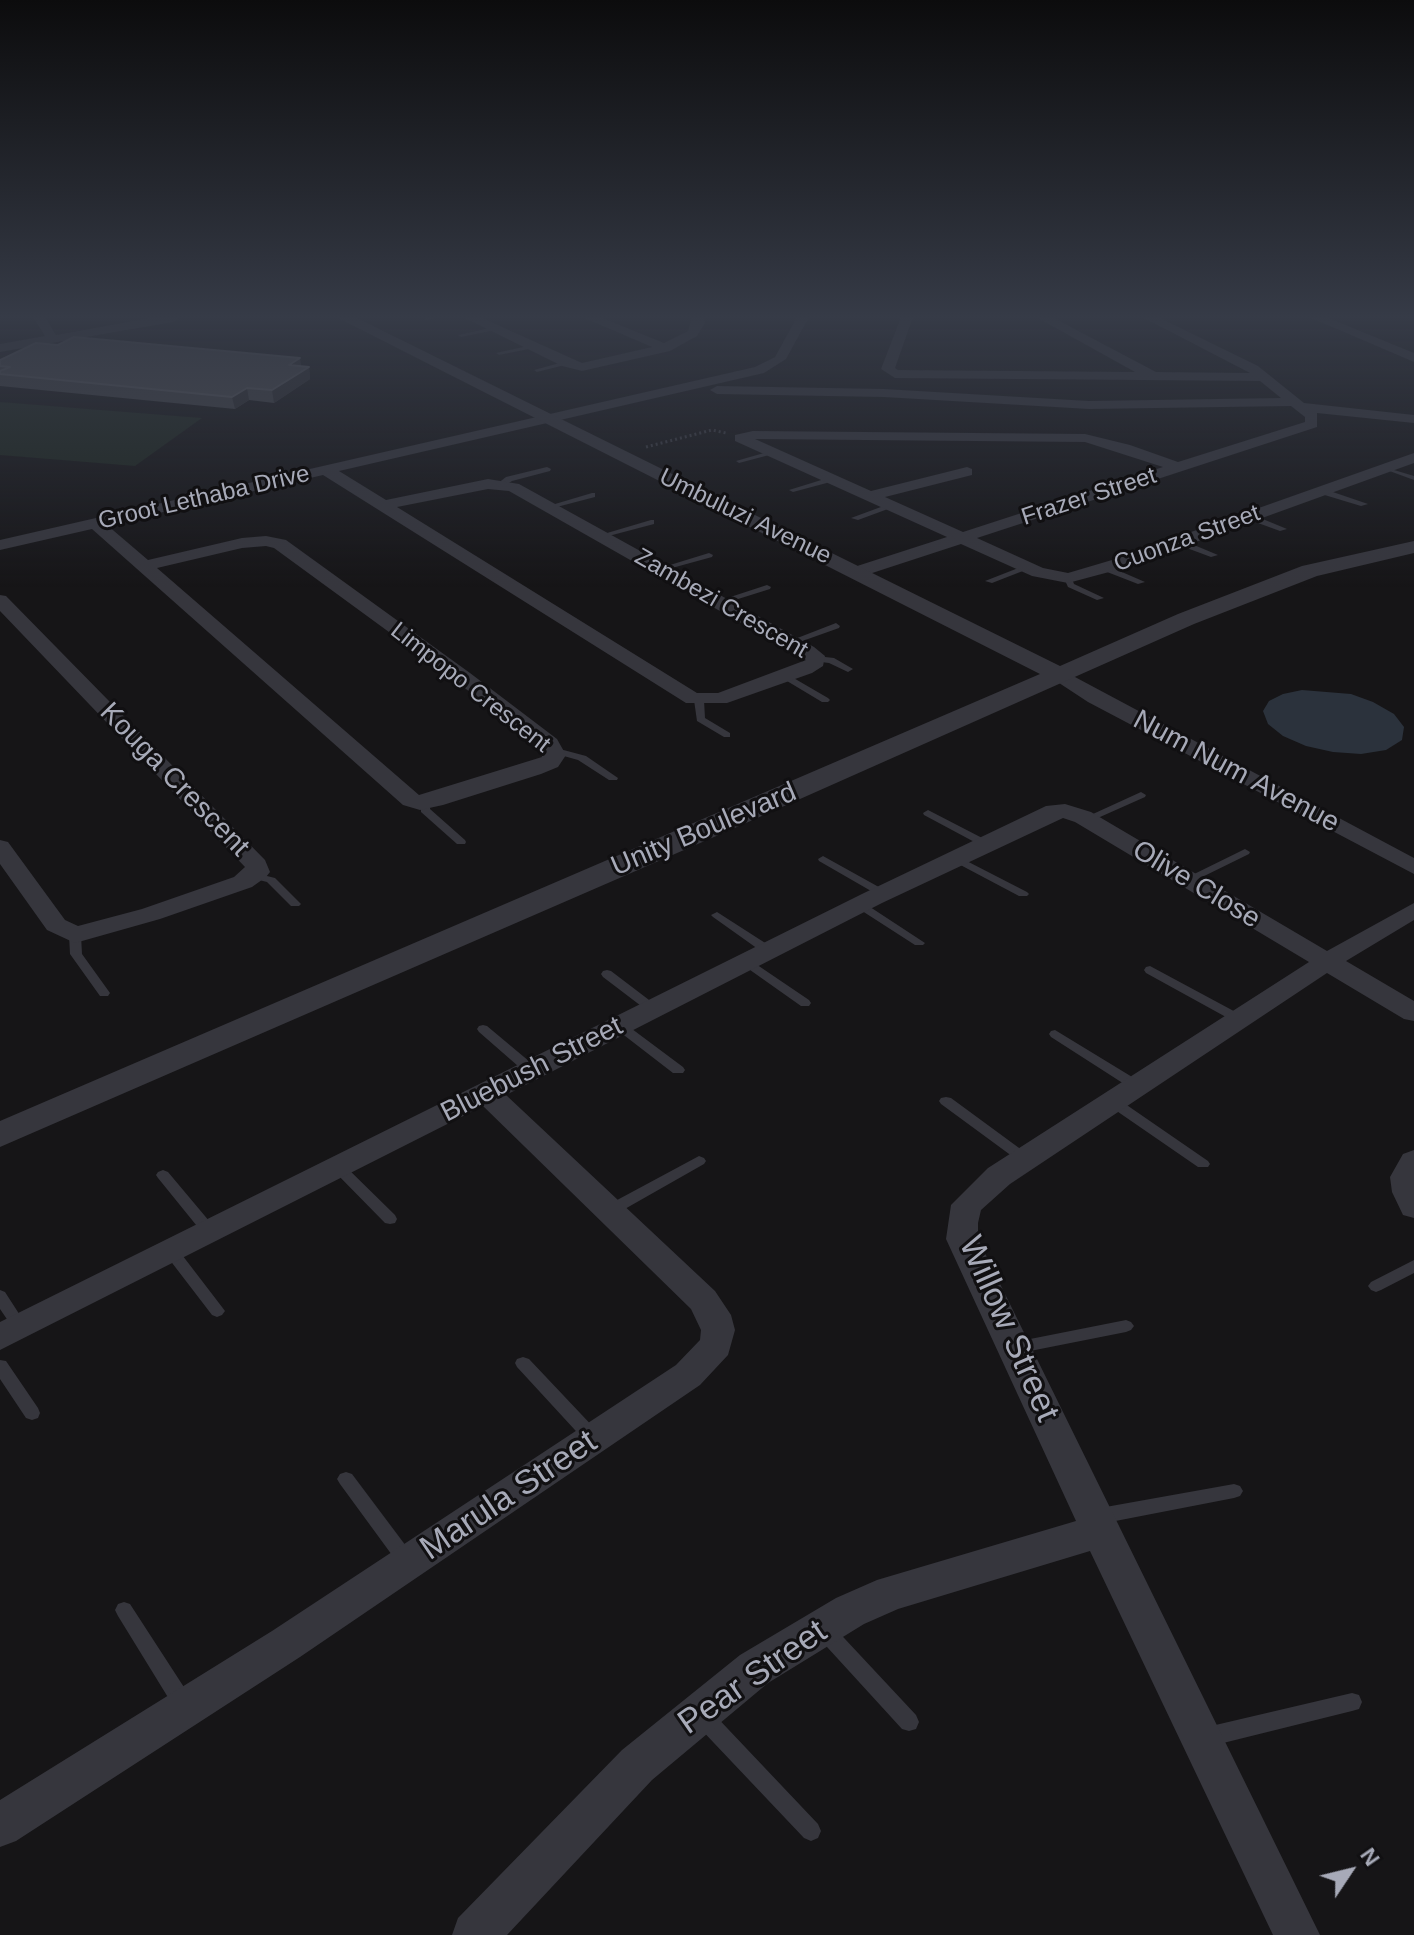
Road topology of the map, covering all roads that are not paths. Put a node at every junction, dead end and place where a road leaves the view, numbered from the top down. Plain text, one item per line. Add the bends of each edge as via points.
1 (524, 407) edge
2 (598, 407) edge
3 (1303, 407) edge
4 (1324, 407) edge
5 (548, 419) junction
6 (1414, 419) edge
7 (771, 453) junction
8 (1414, 458) edge
9 (739, 461) dead end
10 (1179, 468) junction
11 (1386, 468) junction
12 (547, 469) dead end
13 (326, 470) junction
14 (967, 472) dead end
15 (1414, 478) edge
16 (831, 479) junction
17 (501, 484) junction
18 (793, 490) dead end
19 (1321, 491) junction
20 (592, 495) dead end
21 (871, 496) junction
22 (1364, 504) dead end
23 (386, 505) junction
24 (892, 506) junction
25 (549, 507) junction
26 (1250, 517) junction
27 (855, 518) dead end
28 (651, 522) dead end
29 (95, 523) junction
30 (1283, 529) dead end
31 (601, 536) junction
32 (962, 537) junction
33 (1179, 542) junction
34 (0, 545) edge
35 (1414, 547) edge
36 (709, 555) dead end
37 (1214, 555) dead end
38 (144, 566) junction
39 (1029, 567) junction
40 (1105, 568) junction
41 (661, 569) junction
42 (857, 572) junction
43 (1068, 578) junction
44 (989, 581) dead end
45 (1141, 582) dead end
46 (767, 587) dead end
47 (1100, 598) dead end
48 (719, 602) junction
49 (1, 603) edge
50 (836, 626) dead end
51 (791, 642) junction
52 (816, 659) junction
53 (848, 669) dead end
54 (1060, 675) junction
55 (785, 676) junction
56 (699, 700) junction
57 (825, 700) dead end
58 (727, 735) dead end
59 (556, 751) junction
60 (613, 778) dead end
61 (1141, 795) dead end
62 (426, 802) junction
63 (928, 813) dead end
64 (1076, 815) junction
65 (461, 842) dead end
66 (984, 843) junction
67 (0, 847) edge
68 (1245, 852) dead end
69 (955, 858) junction
70 (823, 859) dead end
71 (1414, 867) edge
72 (255, 876) junction
73 (1188, 880) junction
74 (1023, 894) dead end
75 (871, 899) junction
76 (295, 904) dead end
77 (1414, 910) edge
78 (717, 915) dead end
79 (75, 935) junction
80 (919, 943) dead end
81 (758, 956) junction
82 (1326, 962) junction
83 (1150, 970) dead end
84 (607, 974) dead end
85 (104, 993) dead end
86 (805, 1003) dead end
87 (653, 1009) junction
88 (1414, 1013) edge
89 (1239, 1019) junction
90 (620, 1026) junction
91 (483, 1029) dead end
92 (1055, 1034) dead end
93 (531, 1070) junction
94 (678, 1070) dead end
95 (487, 1093) junction
96 (1125, 1094) junction
97 (946, 1101) dead end
98 (0, 1135) edge
99 (1025, 1159) junction
100 (699, 1161) dead end
101 (1414, 1161) edge
102 (1203, 1164) dead end
103 (338, 1167) junction
104 (163, 1175) dead end
105 (1414, 1207) edge
106 (610, 1211) junction
107 (390, 1219) dead end
108 (210, 1232) junction
109 (171, 1251) junction
110 (1414, 1266) edge
111 (1376, 1286) dead end
112 (0, 1296) edge
113 (217, 1311) dead end
114 (1126, 1326) dead end
115 (10, 1332) edge
116 (1013, 1348) junction
117 (523, 1363) dead end
118 (0, 1366) edge
119 (32, 1413) dead end
120 (594, 1439) junction
121 (346, 1479) dead end
122 (1234, 1491) dead end
123 (1096, 1524) junction
124 (408, 1563) junction
125 (124, 1610) dead end
126 (822, 1627) junction
127 (1352, 1702) dead end
128 (185, 1708) junction
129 (698, 1712) junction
130 (909, 1722) dead end
131 (1201, 1738) junction
132 (0, 1825) edge
133 (811, 1831) dead end
134 (475, 1935) edge
135 (1297, 1935) edge

1 - 5 street, Umbuluzi Avenue
2 - 5 street, Groot Lethaba Drive
3 - 10 street, Frazer Street via 1312,416 1306,427
4 - 6 street
5 - 13 street, Groot Lethaba Drive
5 - 42 street, Umbuluzi Avenue
7 - 9 lane
7 - 10 street via 740,438 1085,438
7 - 16 street
8 - 11 street, Cuonza Street
10 - 32 street, Frazer Street
11 - 15 lane
11 - 19 street, Cuonza Street
12 - 17 lane
13 - 23 street
13 - 29 street, Groot Lethaba Drive
14 - 21 street
16 - 18 lane
16 - 21 street
17 - 23 street
17 - 25 street, Zambezi Crescent
19 - 22 lane
19 - 26 street, Cuonza Street
20 - 25 lane
21 - 24 street
23 - 56 street via 677,692
24 - 27 lane
24 - 32 street
25 - 31 street, Zambezi Crescent
26 - 30 lane
26 - 33 street, Cuonza Street
28 - 31 lane
29 - 34 street, Groot Lethaba Drive
29 - 38 street
31 - 41 street, Zambezi Crescent
32 - 39 street
32 - 42 street, Frazer Street
33 - 37 lane
33 - 40 street, Cuonza Street
35 - 54 street, Unity Boulevard via 1335,564 1265,587
36 - 41 lane
38 - 59 street, Limpopo Crescent via 242,543 280,544
38 - 62 street via 411,800
39 - 43 street
39 - 44 lane
40 - 43 street, Cuonza Street
40 - 45 lane
41 - 48 street, Zambezi Crescent
42 - 54 street, Umbuluzi Avenue
43 - 47 lane via 1071,585
46 - 48 lane
48 - 51 street, Zambezi Crescent
49 - 72 street, Kouga Crescent via 257,865
50 - 51 lane
51 - 52 street, Zambezi Crescent
52 - 53 lane
52 - 55 street, Zambezi Crescent
54 - 71 street, Num Num Avenue
54 - 98 street, Unity Boulevard
55 - 56 street, Zambezi Crescent via 720,699
55 - 57 lane
56 - 58 lane via 700,719
59 - 60 lane via 582,758
59 - 62 street, Limpopo Crescent via 541,766
61 - 64 lane
62 - 65 lane via 425,810
63 - 66 lane
64 - 66 street, Bluebush Street via 1044,813
64 - 73 street, Olive Close
66 - 69 street, Bluebush Street
67 - 79 street via 56,925
68 - 73 lane
69 - 74 lane
69 - 75 street, Bluebush Street
70 - 75 lane
72 - 76 lane via 271,880
72 - 79 street, Kouga Crescent via 116,926
73 - 82 street, Olive Close
75 - 80 lane
75 - 81 street, Bluebush Street
77 - 82 street, Willow Street
78 - 81 lane
79 - 85 lane via 76,954
81 - 86 lane
81 - 87 street, Bluebush Street
82 - 88 street, Olive Close
82 - 89 street, Willow Street
83 - 89 lane
84 - 87 lane
87 - 90 street, Bluebush Street
89 - 96 street, Willow Street
90 - 93 street, Bluebush Street
90 - 94 lane
91 - 93 lane
92 - 96 lane
93 - 95 street, Bluebush Street
95 - 103 street, Bluebush Street
95 - 106 street, Marula Street
96 - 99 street, Willow Street
96 - 102 lane
97 - 99 lane
99 - 116 street, Willow Street via 967,1205 962,1223 962,1239
100 - 106 lane
101 - 105 street via 1405,1177
103 - 107 lane
103 - 108 street, Bluebush Street
104 - 108 lane
106 - 120 street, Marula Street via 703,1300 718,1330 716,1345 688,1375
108 - 109 street, Bluebush Street
109 - 113 lane
109 - 115 street, Bluebush Street
110 - 111 lane
112 - 115 lane
114 - 116 lane
116 - 123 street, Willow Street
117 - 120 lane
118 - 119 lane
120 - 124 street, Marula Street
121 - 124 lane
122 - 123 lane
123 - 126 street, Pear Street via 891,1593
123 - 131 street, Willow Street
124 - 128 street, Marula Street
125 - 128 lane
126 - 129 street, Pear Street
126 - 130 lane
127 - 131 lane
128 - 132 street, Marula Street
129 - 133 lane
129 - 134 street, Pear Street via 637,1765
131 - 135 street, Willow Street

